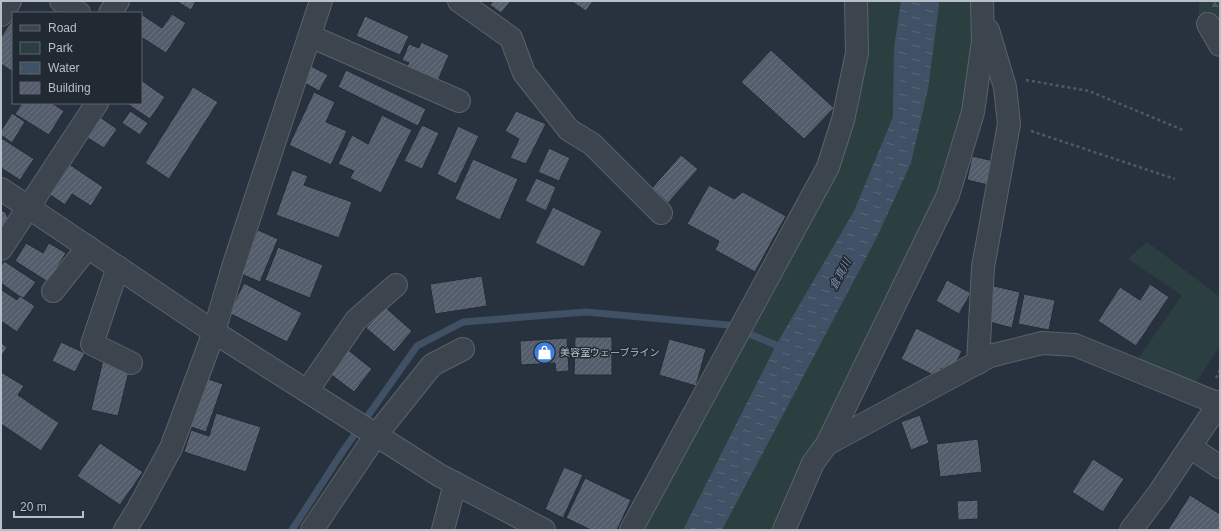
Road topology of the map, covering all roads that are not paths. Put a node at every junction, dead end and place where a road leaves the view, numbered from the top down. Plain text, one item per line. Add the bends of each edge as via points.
1 (10, 1) edge
2 (61, 1) edge
3 (118, 1) edge
4 (321, 1) edge
5 (459, 1) edge
6 (856, 1) edge
7 (982, 6) edge
8 (78, 12) edge
9 (111, 12) edge
10 (1, 15) edge
11 (1208, 24) dead end
12 (310, 36) junction
13 (1220, 45) edge
14 (460, 101) dead end
15 (96, 104) edge
16 (1, 189) edge
17 (28, 206) junction
18 (661, 213) dead end
19 (88, 247) junction
20 (1, 249) edge
21 (118, 267) junction
22 (396, 285) dead end
23 (53, 292) dead end
24 (214, 332) junction
25 (463, 349) dead end
26 (131, 363) dead end
27 (978, 363) junction
28 (307, 391) junction
29 (1219, 403) edge
30 (376, 435) junction
31 (827, 444) junction
32 (1190, 447) junction
33 (1220, 467) edge
34 (455, 483) junction
35 (1137, 528) edge
36 (125, 530) edge
37 (312, 530) edge
38 (443, 530) edge
39 (544, 530) edge
40 (630, 530) edge
41 (784, 530) edge

1 - 10 street
2 - 8 street
3 - 9 street
4 - 12 street
5 - 18 street via 511,38 524,73 568,130 592,144
6 - 40 street via 858,53 843,120 828,167
7 - 27 street via 1005,87 1009,124 983,266
7 - 31 street via 983,41 973,112 948,195
11 - 13 street
12 - 14 street
12 - 24 street
15 - 17 street
16 - 17 street
17 - 19 street
17 - 20 street
19 - 21 street
19 - 23 street
21 - 24 street
21 - 26 street via 92,344
22 - 28 street via 356,320
24 - 28 street
24 - 36 street via 171,448
25 - 30 street via 432,365
27 - 29 street via 990,356 1042,343 1075,346
27 - 31 street
28 - 30 street
29 - 32 street
30 - 34 street
30 - 37 street
31 - 41 street via 813,463
32 - 33 street
32 - 35 street
34 - 38 street
34 - 39 street

